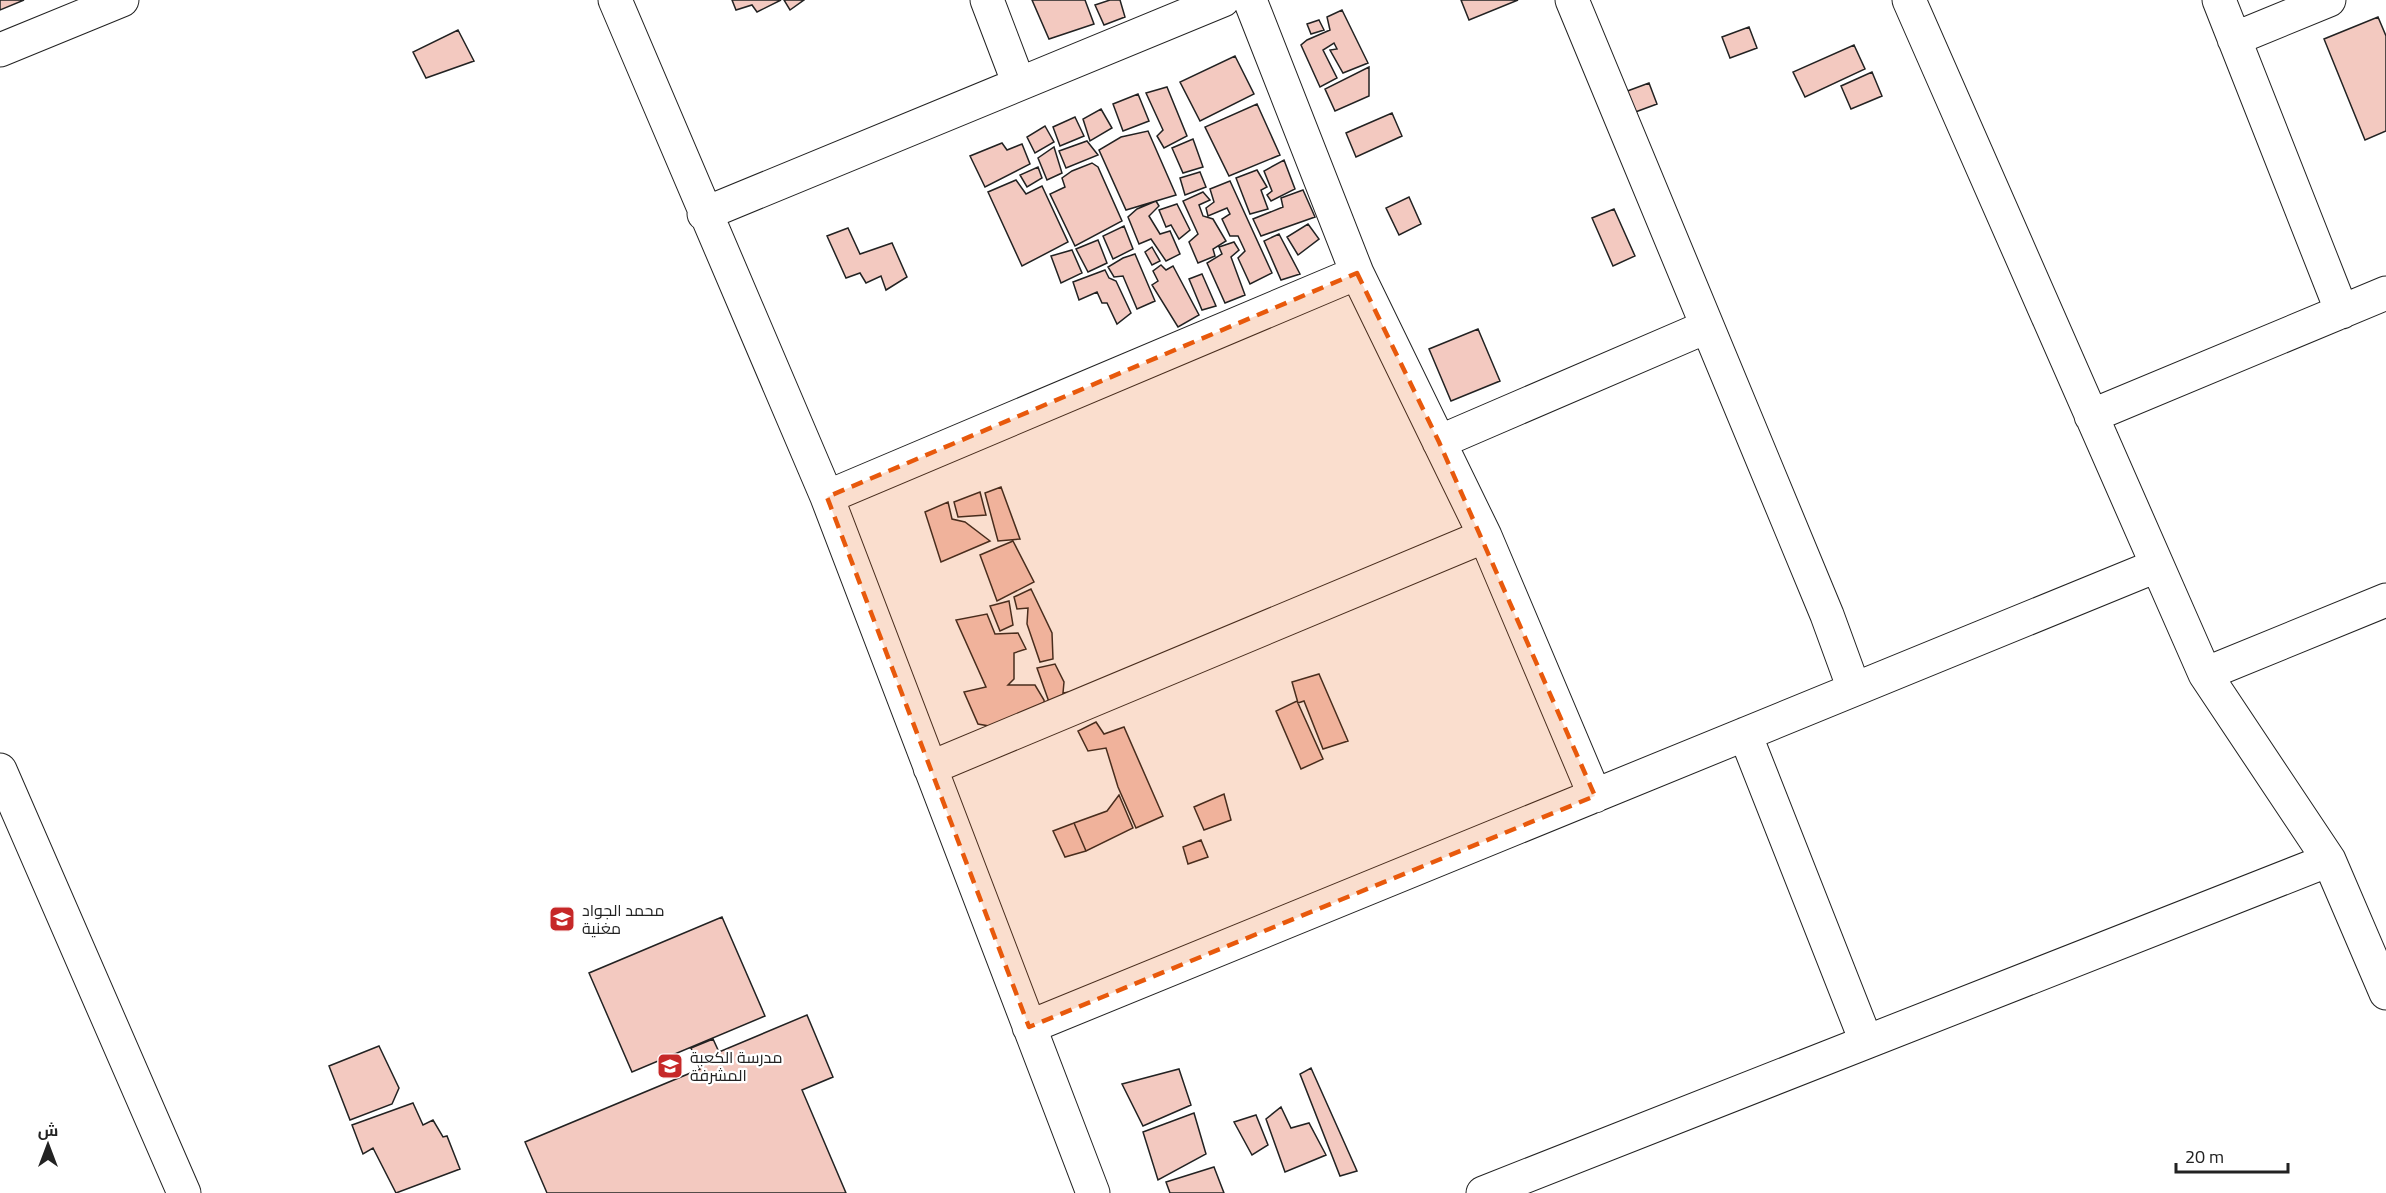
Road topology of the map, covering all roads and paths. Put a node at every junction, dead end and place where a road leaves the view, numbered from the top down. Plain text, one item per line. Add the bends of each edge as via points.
1 (122, 0) edge
2 (615, 0) edge
3 (987, 0) edge
4 (1223, 0) edge
5 (1250, 0) edge
6 (1572, 0) edge
7 (1910, 0) edge
8 (2219, 0) edge
9 (2330, 0) edge
10 (74, 9) edge
11 (2234, 39) junction
12 (0, 50) edge
13 (1018, 84) junction
14 (704, 214) junction
15 (1357, 273) junction
16 (2386, 293) edge
17 (2342, 312) junction
18 (1706, 327) junction
19 (2091, 416) junction
20 (1439, 442) junction
21 (827, 497) junction
22 (1485, 536) junction
23 (2156, 566) junction
24 (2386, 600) edge
25 (2205, 674) junction
26 (1854, 689) junction
27 (1745, 734) junction
28 (930, 768) junction
29 (0, 770) edge
30 (1595, 796) junction
31 (2329, 860) junction
32 (2386, 993) edge
33 (1029, 1027) junction
34 (1866, 1041) junction
35 (184, 1193) edge
36 (1092, 1193) edge
37 (1483, 1193) edge

1 - 10 street
2 - 14 street
3 - 13 street
4 - 13 street
5 - 15 street
6 - 18 street
7 - 19 street
8 - 11 street
9 - 11 street
10 - 12 street
11 - 17 street
13 - 14 street
14 - 21 street
15 - 20 street
15 - 21 street
16 - 17 street
17 - 19 street
18 - 20 street
18 - 26 street via 1827,615
19 - 23 street
20 - 22 street
21 - 28 street
22 - 28 street
22 - 30 street
23 - 25 street
23 - 26 street
24 - 25 street
25 - 31 street
26 - 27 street
27 - 30 street
27 - 34 street
28 - 33 street
29 - 35 street
30 - 33 street
31 - 32 street
31 - 34 street
33 - 36 street
34 - 37 street

